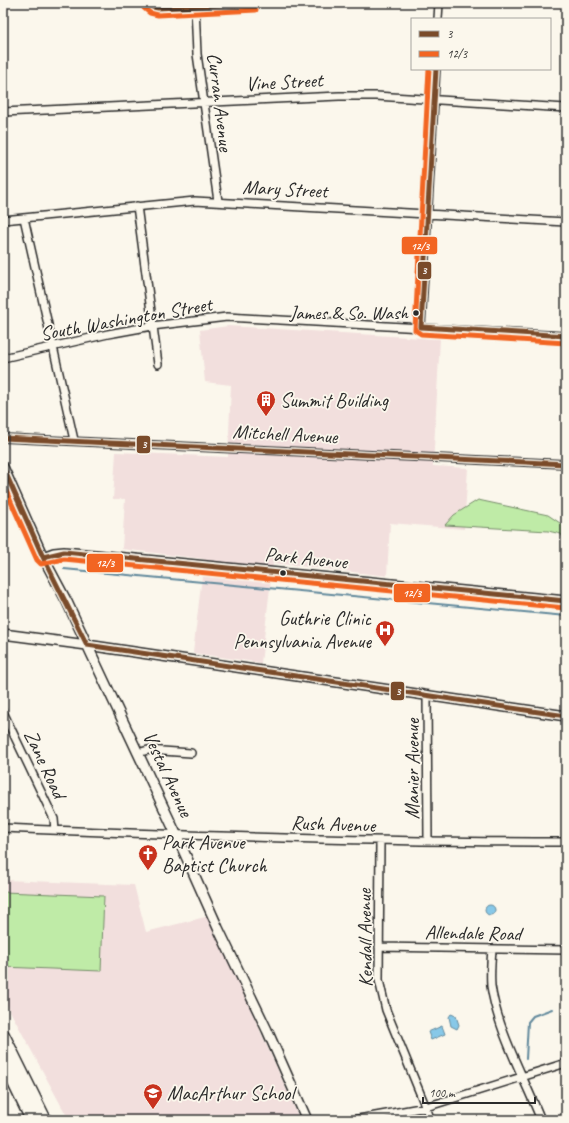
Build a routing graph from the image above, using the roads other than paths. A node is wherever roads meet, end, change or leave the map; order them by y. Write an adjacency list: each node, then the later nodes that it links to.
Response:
1 (148, 3): 4 (street)
2 (256, 3): 4 (street)
3 (439, 3): 5 (street)
4 (195, 6): 8 (street, Curran Avenue)
5 (438, 18)
6 (436, 70): 7 (street)
7 (435, 99): 8 (street, Vine Street); 9 (street, Vine Street); 13 (street)
8 (204, 102): 10 (street, Vine Street); 11 (street, Curran Avenue)
9 (566, 108)
10 (3, 112)
11 (218, 201): 12 (street, Mary Street); 13 (street, Mary Street)
12 (137, 206): 14 (street, Mary Street); 17 (street)
13 (429, 213): 16 (street, Mary Street); 18 (street)
14 (24, 218): 15 (street, Mary Street); 20 (street)
15 (3, 220)
16 (566, 222)
17 (152, 326): 18 (street, South Washington Street); 20 (street, South Washington Street); 22 (street)
18 (421, 328): 19 (street, South Washington Street)
19 (566, 336)
20 (53, 347): 21 (street, South Washington Street); 24 (street)
21 (3, 358)
22 (158, 364)
23 (3, 438): 24 (street, Mitchell Avenue)
24 (74, 440): 25 (street, Mitchell Avenue)
25 (566, 464)
26 (3, 467): 27 (street, Vestal Avenue)
27 (43, 557): 28 (street, Park Avenue); 30 (street, Vestal Avenue)
28 (566, 601)
29 (3, 634): 30 (street)
30 (87, 645): 31 (street); 34 (street, Vestal Avenue)
31 (427, 696): 33 (street); 40 (street, Manier Avenue)
32 (3, 712): 37 (street, Zane Road)
33 (566, 716)
34 (138, 753): 35 (street); 38 (street, Vestal Avenue)
35 (191, 753)
36 (3, 828): 37 (street, Rush Avenue)
37 (55, 830): 38 (street, Rush Avenue)
38 (176, 834): 39 (street, Rush Avenue); 52 (street, Vestal Avenue)
39 (380, 841): 40 (street, Rush Avenue); 42 (street, Kendall Avenue)
40 (428, 841): 41 (street, Rush Avenue)
41 (566, 842)
42 (379, 947): 43 (street, Allendale Road); 49 (street, Kendall Avenue)
43 (492, 949): 44 (street, Allendale Road); 48 (street)
44 (566, 950)
45 (3, 1034): 51 (main road)
46 (3, 1060): 50 (main road)
47 (566, 1063): 48 (street)
48 (523, 1076): 49 (street); 55 (street)
49 (426, 1107): 53 (street); 54 (street, Kendall Avenue)
50 (32, 1120)
51 (45, 1120)
52 (306, 1120)
53 (353, 1120)
54 (431, 1120)
55 (541, 1120)

